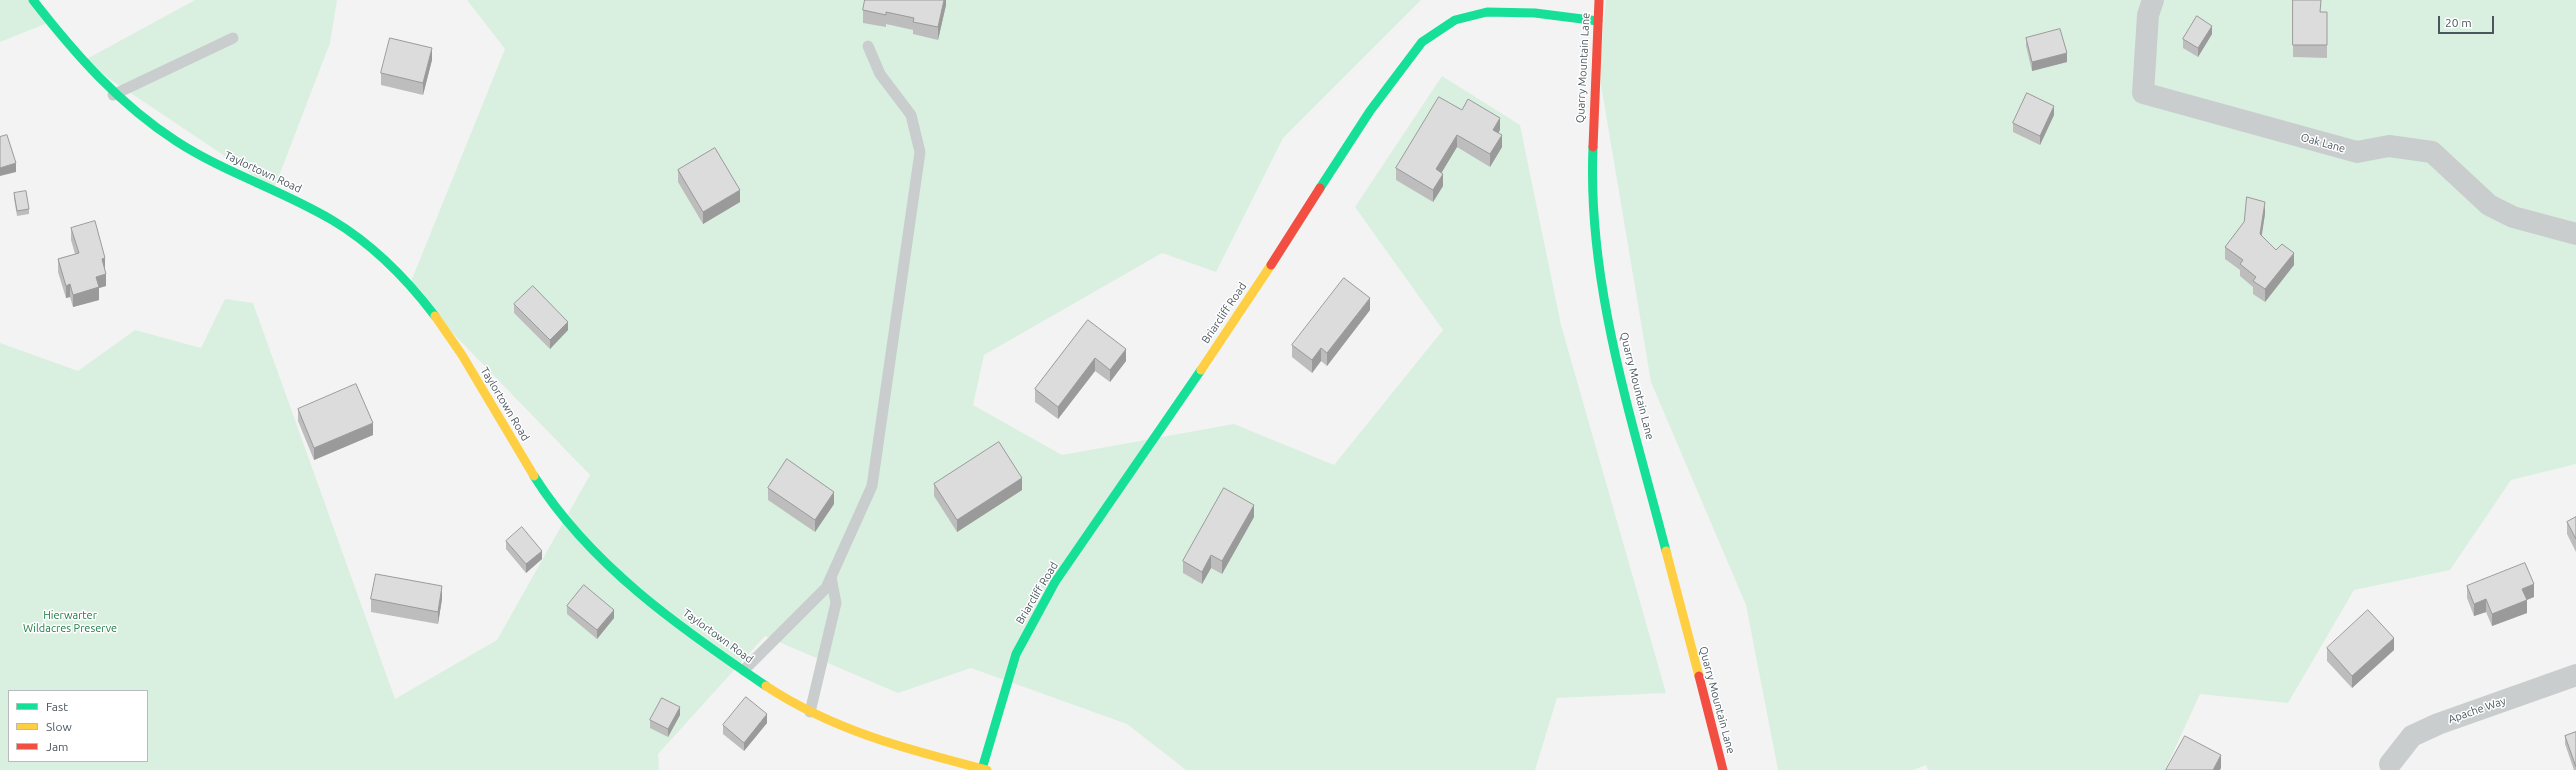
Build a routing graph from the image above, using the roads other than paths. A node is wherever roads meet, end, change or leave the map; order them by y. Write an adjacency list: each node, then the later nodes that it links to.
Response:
1 (33, 0): 7 (street, Taylortown Road)
2 (1599, 0): 4 (street, Quarry Mountain Lane)
3 (2153, 0): 8 (street, Oak Lane)
4 (1598, 21): 14 (street, Briarcliff Road); 15 (street, Quarry Mountain Lane)
5 (233, 38): 7 (lane)
6 (868, 46): 9 (lane)
7 (114, 95): 10 (street, Taylortown Road)
8 (2576, 234)
9 (831, 577): 10 (lane); 12 (lane)
10 (744, 670): 12 (street, Taylortown Road)
11 (2576, 675): 13 (street, Apache Way)
12 (810, 712): 14 (street, Taylortown Road)
13 (2390, 764)
14 (983, 770)
15 (1723, 770)

